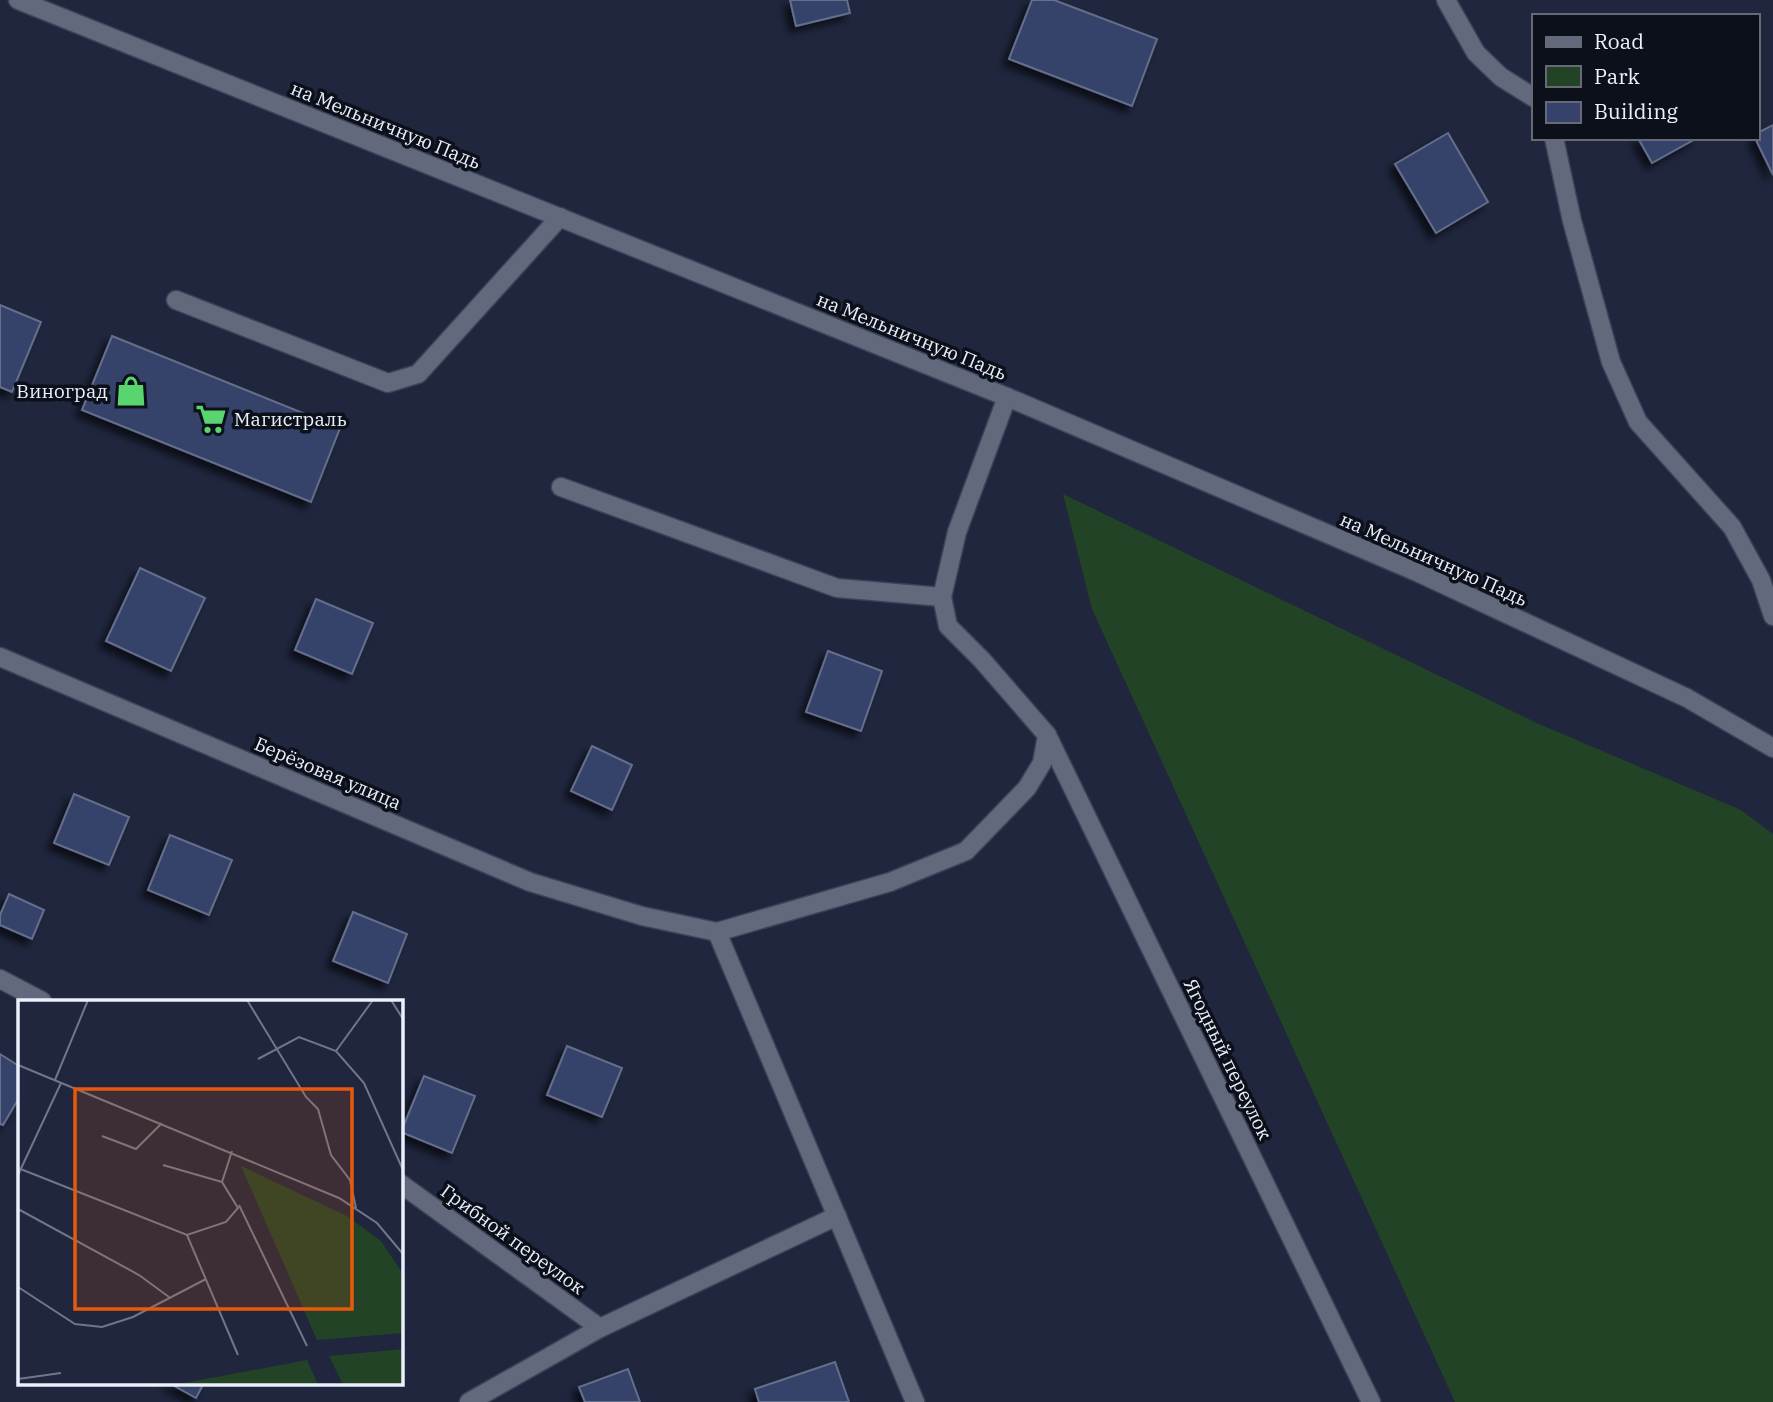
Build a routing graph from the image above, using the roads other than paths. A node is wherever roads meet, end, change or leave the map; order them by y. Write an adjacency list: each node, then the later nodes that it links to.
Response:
1 (18, 0): 5 (street, на Мельничную Падь)
2 (1446, 0): 3 (street)
3 (1532, 96)
4 (1554, 140): 10 (street)
5 (560, 217): 6 (street); 7 (street, на Мельничную Падь)
6 (176, 300)
7 (1007, 397): 9 (street); 13 (street, на Мельничную Падь)
8 (561, 487): 9 (street)
9 (942, 597): 12 (street, Ягодный переулок)
10 (1773, 616)
11 (0, 657): 14 (street, Берёзовая улица)
12 (1047, 735): 14 (street); 22 (street, Ягодный переулок)
13 (1773, 748)
14 (717, 932): 18 (street)
15 (0, 979): 16 (street)
16 (40, 1000)
17 (402, 1185): 19 (street, Грибной переулок)
18 (837, 1216): 19 (street); 21 (street)
19 (600, 1328): 20 (street)
20 (470, 1402)
21 (915, 1402)
22 (1371, 1402)

